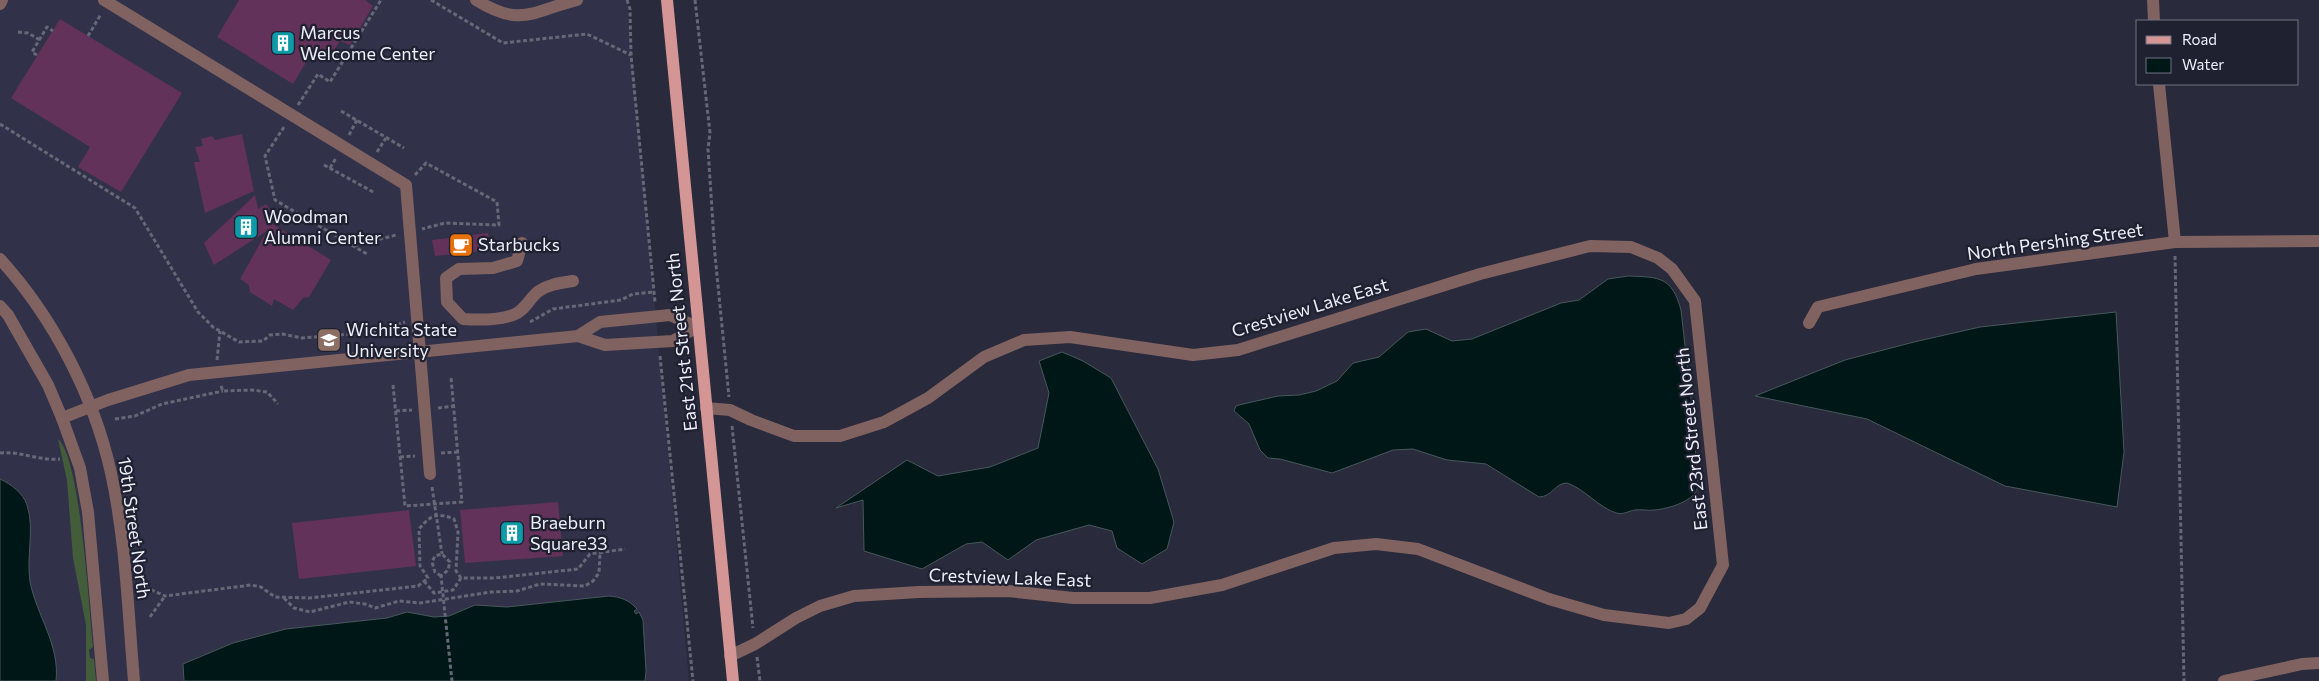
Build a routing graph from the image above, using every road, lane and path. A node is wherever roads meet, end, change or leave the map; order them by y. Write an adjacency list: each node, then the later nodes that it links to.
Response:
1 (2, 0): 9 (street)
2 (432, 0): 15 (path)
3 (476, 0): 4 (street)
4 (577, 0)
5 (667, 0): 37 (main road, East 21st Street North)
6 (695, 0): 45 (path)
7 (2153, 0): 10 (street)
8 (106, 1): 13 (path); 22 (street)
9 (0, 4)
10 (2154, 20)
11 (52, 30): 14 (path)
12 (18, 32): 14 (path)
13 (88, 36)
14 (40, 40): 16 (path)
15 (631, 55)
16 (37, 56)
17 (2159, 85): 26 (street)
18 (342, 111): 20 (path)
19 (0, 124): 34 (path)
20 (404, 148)
21 (324, 164): 23 (path)
22 (406, 185): 24 (street); 24 (path)
23 (375, 193)
24 (410, 232): 28 (path); 34 (street)
25 (2319, 241): 26 (street, North Pershing Street)
26 (2175, 242): 35 (street, North Pershing Street); 74 (path)
27 (522, 243): 31 (street)
28 (353, 246)
29 (0, 259): 43 (street, 19th Street North)
30 (1672, 269): 45 (street, Crestview Lake East); 64 (street, East 23rd Street North)
31 (573, 281)
32 (654, 292): 36 (path)
33 (0, 306): 46 (street)
34 (417, 320): 39 (street)
35 (1809, 322)
36 (529, 323)
37 (697, 327): 38 (street); 38 (street); 44 (main road, East 21st Street North)
38 (578, 336): 39 (street)
39 (419, 351): 43 (street); 50 (street)
40 (451, 377): 51 (path)
41 (393, 385): 51 (path)
42 (223, 391): 47 (path)
43 (89, 407): 46 (street); 70 (street, 19th Street North)
44 (706, 408): 45 (street, Crestview Lake East); 67 (main road, East 21st Street North)
45 (730, 410): 66 (path)
46 (62, 418): 69 (street)
47 (115, 419)
48 (0, 453): 49 (path)
49 (60, 459)
50 (430, 474): 51 (path)
51 (435, 504): 52 (path)
52 (436, 516): 55 (path); 57 (path); 58 (path)
53 (625, 549): 54 (path)
54 (600, 552): 57 (path); 63 (path)
55 (442, 554): 56 (path); 56 (path)
56 (441, 576): 60 (path)
57 (461, 578): 60 (path)
58 (424, 581): 60 (path); 62 (path)
59 (145, 587): 61 (path)
60 (443, 592): 63 (path)
61 (165, 596): 62 (path); 65 (path)
62 (284, 598): 63 (path)
63 (444, 599): 71 (path)
64 (1700, 608): 66 (street, Crestview Lake East)
65 (150, 617)
66 (755, 644): 67 (street, Crestview Lake East); 73 (path)
67 (730, 656): 72 (main road, East 21st Street North)
68 (2319, 662): 75 (street)
69 (104, 681)
70 (134, 681)
71 (452, 681)
72 (733, 681)
73 (760, 681)
74 (2184, 681)
75 (2224, 681)

